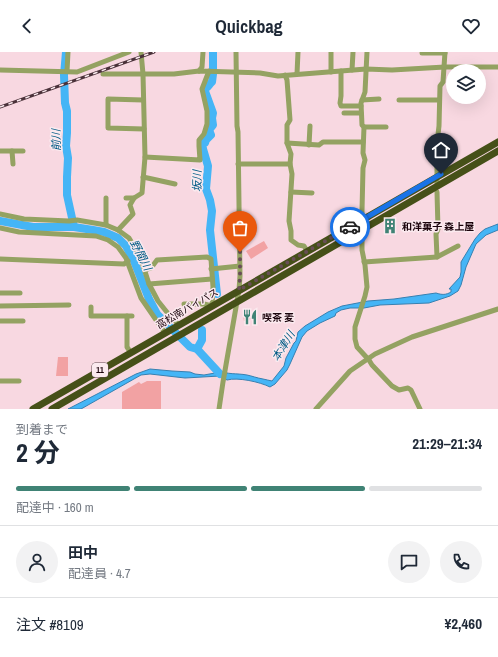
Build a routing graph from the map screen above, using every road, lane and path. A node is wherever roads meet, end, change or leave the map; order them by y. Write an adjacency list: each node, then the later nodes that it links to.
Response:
1 (68, 52): 21 (street)
2 (129, 52): 21 (street)
3 (141, 52): 25 (street)
4 (203, 52): 18 (street)
5 (236, 52): 22 (street)
6 (298, 52): 26 (street)
7 (331, 52): 23 (street)
8 (353, 52): 17 (street)
9 (363, 52): 15 (street)
10 (367, 52): 15 (street)
11 (445, 52): 12 (street); 14 (street)
12 (422, 53)
13 (498, 66): 14 (street)
14 (444, 67): 15 (street); 32 (street)
15 (364, 69): 17 (street); 30 (street)
16 (0, 70): 21 (street)
17 (352, 70): 20 (street)
18 (198, 71): 19 (street); 25 (street)
19 (212, 71): 22 (street); 48 (street)
20 (341, 71): 23 (street); 33 (street)
21 (67, 72)
22 (236, 72): 27 (street); 50 (street)
23 (331, 72): 26 (street)
24 (103, 74): 25 (street)
25 (143, 74): 29 (street)
26 (297, 74): 27 (street)
27 (285, 75): 42 (street)
28 (379, 99): 30 (street)
29 (143, 100): 39 (street); 39 (street)
30 (362, 100): 33 (street)
31 (399, 100): 32 (street)
32 (439, 100): 53 (street)
33 (361, 106): 35 (street)
34 (344, 113): 35 (street)
35 (361, 114): 37 (street)
36 (310, 126): 43 (street)
37 (364, 127): 38 (street); 40 (street)
38 (386, 127)
39 (144, 129): 48 (street)
40 (363, 142): 43 (street); 62 (street)
41 (498, 142): 53 (highway, 高松南バイパス / 11)
42 (288, 143): 43 (street); 51 (street)
43 (309, 144)
44 (0, 151): 45 (street)
45 (12, 151): 46 (street); 49 (street)
46 (23, 151)
47 (498, 151): 55 (highway, 高松南バイパス / 11)
48 (144, 157): 52 (street)
49 (13, 164)
50 (238, 164): 51 (street); 73 (street)
51 (290, 164): 56 (street)
52 (143, 177): 54 (street); 60 (street)
53 (437, 177): 55 (street); 62 (highway, 高松南バイパス / 11)
54 (174, 184)
55 (437, 189): 65 (highway, 高松南バイパス / 11); 69 (street)
56 (291, 192): 57 (street); 68 (street)
57 (312, 193)
58 (106, 198): 63 (street)
59 (126, 198): 60 (street)
60 (134, 198): 66 (street)
61 (0, 214): 63 (street)
62 (362, 220): 65 (street); 68 (highway, 高松南バイパス / 11)
63 (106, 225): 66 (street)
64 (0, 228): 71 (street)
65 (362, 229): 72 (street); 81 (highway, 高松南バイパス / 11)
66 (118, 230): 75 (street)
67 (458, 246): 69 (street)
68 (307, 251): 78 (highway, 高松南バイパス / 11)
69 (437, 257): 72 (street)
70 (0, 259): 71 (street)
71 (128, 261): 91 (street)
72 (364, 262): 93 (street)
73 (240, 266): 74 (street); 78 (street)
74 (214, 269): 75 (street); 76 (street)
75 (145, 270): 77 (street)
76 (212, 279): 77 (street); 85 (street)
77 (149, 284): 90 (street)
78 (239, 290): 81 (street); 85 (highway, 高松南バイパス / 11)
79 (0, 293): 80 (street)
80 (20, 293)
81 (236, 302): 97 (highway, 高松南バイパス / 11); 98 (street)
82 (184, 304): 85 (street)
83 (69, 305): 84 (street)
84 (0, 306)
85 (212, 306): 90 (highway, 高松南バイパス / 11)
86 (90, 307): 92 (street)
87 (498, 309): 93 (street)
88 (0, 321): 89 (street)
89 (23, 321)
90 (179, 325): 91 (highway, 高松南バイパス / 11)
91 (166, 332): 92 (highway, 高松南バイパス / 11)
92 (131, 353): 96 (highway, 高松南バイパス / 11)
93 (367, 358): 99 (street); 100 (street)
94 (0, 381): 95 (street)
95 (19, 382)
96 (33, 409)
97 (53, 409)
98 (219, 409)
99 (316, 409)
100 (420, 409)

